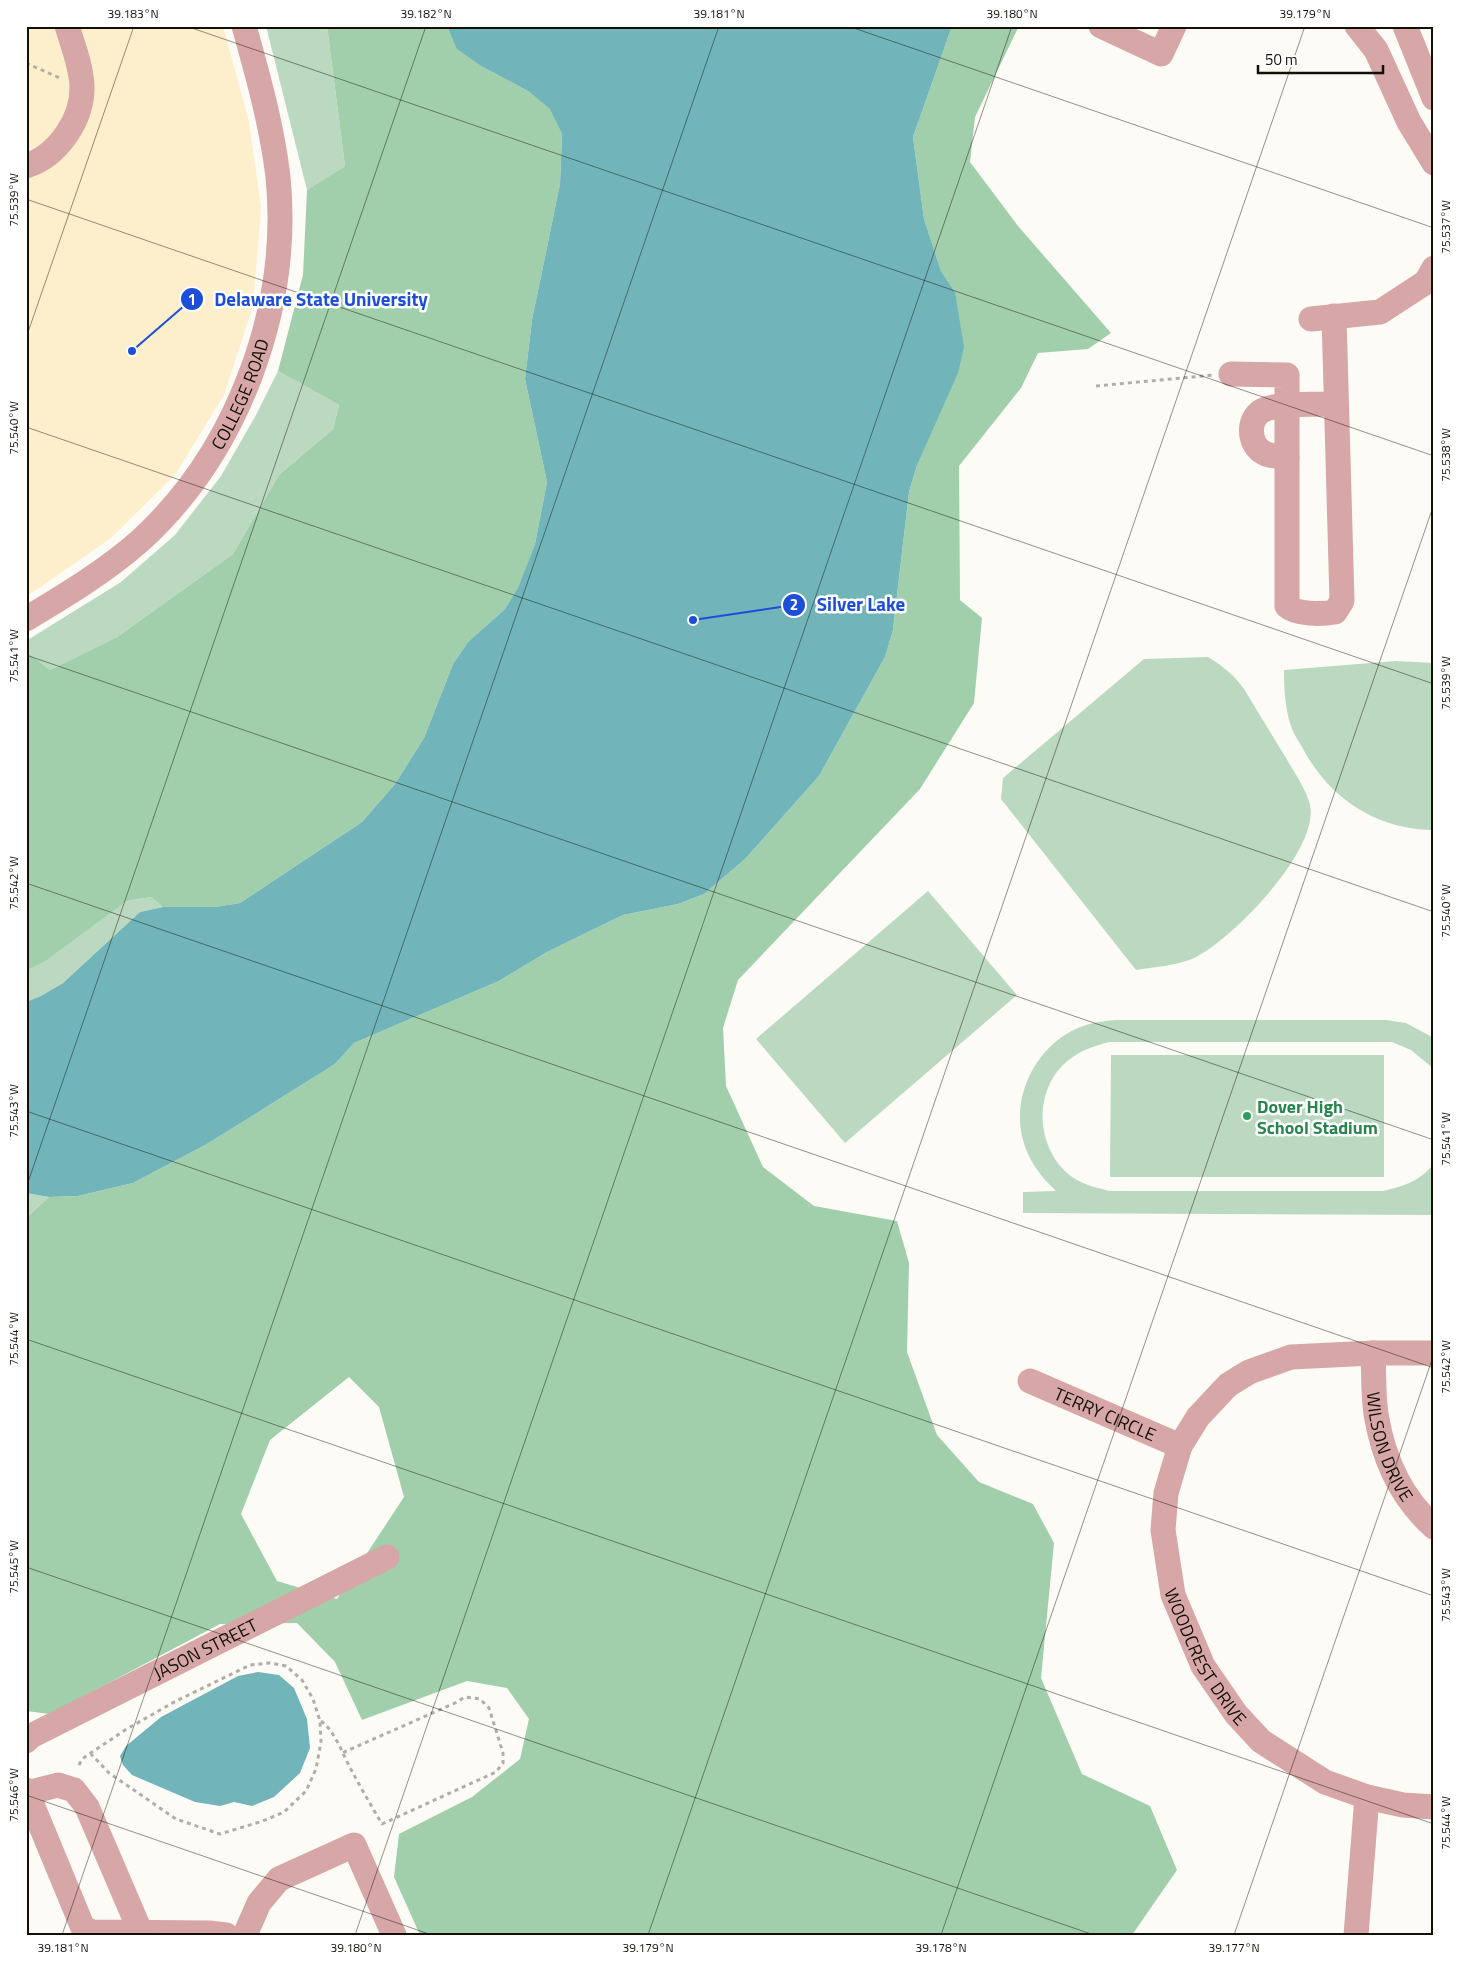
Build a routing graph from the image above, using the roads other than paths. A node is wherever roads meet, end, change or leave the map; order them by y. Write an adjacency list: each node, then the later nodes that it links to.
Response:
1 (67, 26): 10 (street)
2 (244, 26): 16 (street, COLLEGE ROAD)
3 (1174, 26): 6 (street)
4 (1357, 26): 8 (street)
5 (1405, 26): 7 (street)
6 (1116, 29)
7 (1434, 98)
8 (1424, 126): 9 (street)
9 (1434, 163)
10 (26, 166)
11 (1434, 268): 13 (street)
12 (1231, 374): 14 (street)
13 (1336, 404): 14 (street); 15 (street)
14 (1286, 405): 15 (street); 15 (street)
15 (1287, 458)
16 (26, 619)
17 (1373, 1353): 18 (street, WOODCREST DRIVE); 20 (street, WOODCREST DRIVE); 21 (street, WILSON DRIVE)
18 (1434, 1353)
19 (1030, 1381): 20 (street, TERRY CIRCLE)
20 (1180, 1446): 25 (street, WOODCREST DRIVE)
21 (1434, 1527)
22 (387, 1557): 23 (street, JASON STREET)
23 (26, 1741)
24 (27, 1791): 27 (street); 28 (street)
25 (1367, 1797): 26 (street, WOODCREST DRIVE); 32 (street)
26 (1434, 1807)
27 (76, 1931): 28 (street)
28 (141, 1933): 29 (street)
29 (226, 1935)
30 (244, 1935): 31 (street)
31 (394, 1935)
32 (1356, 1935)

